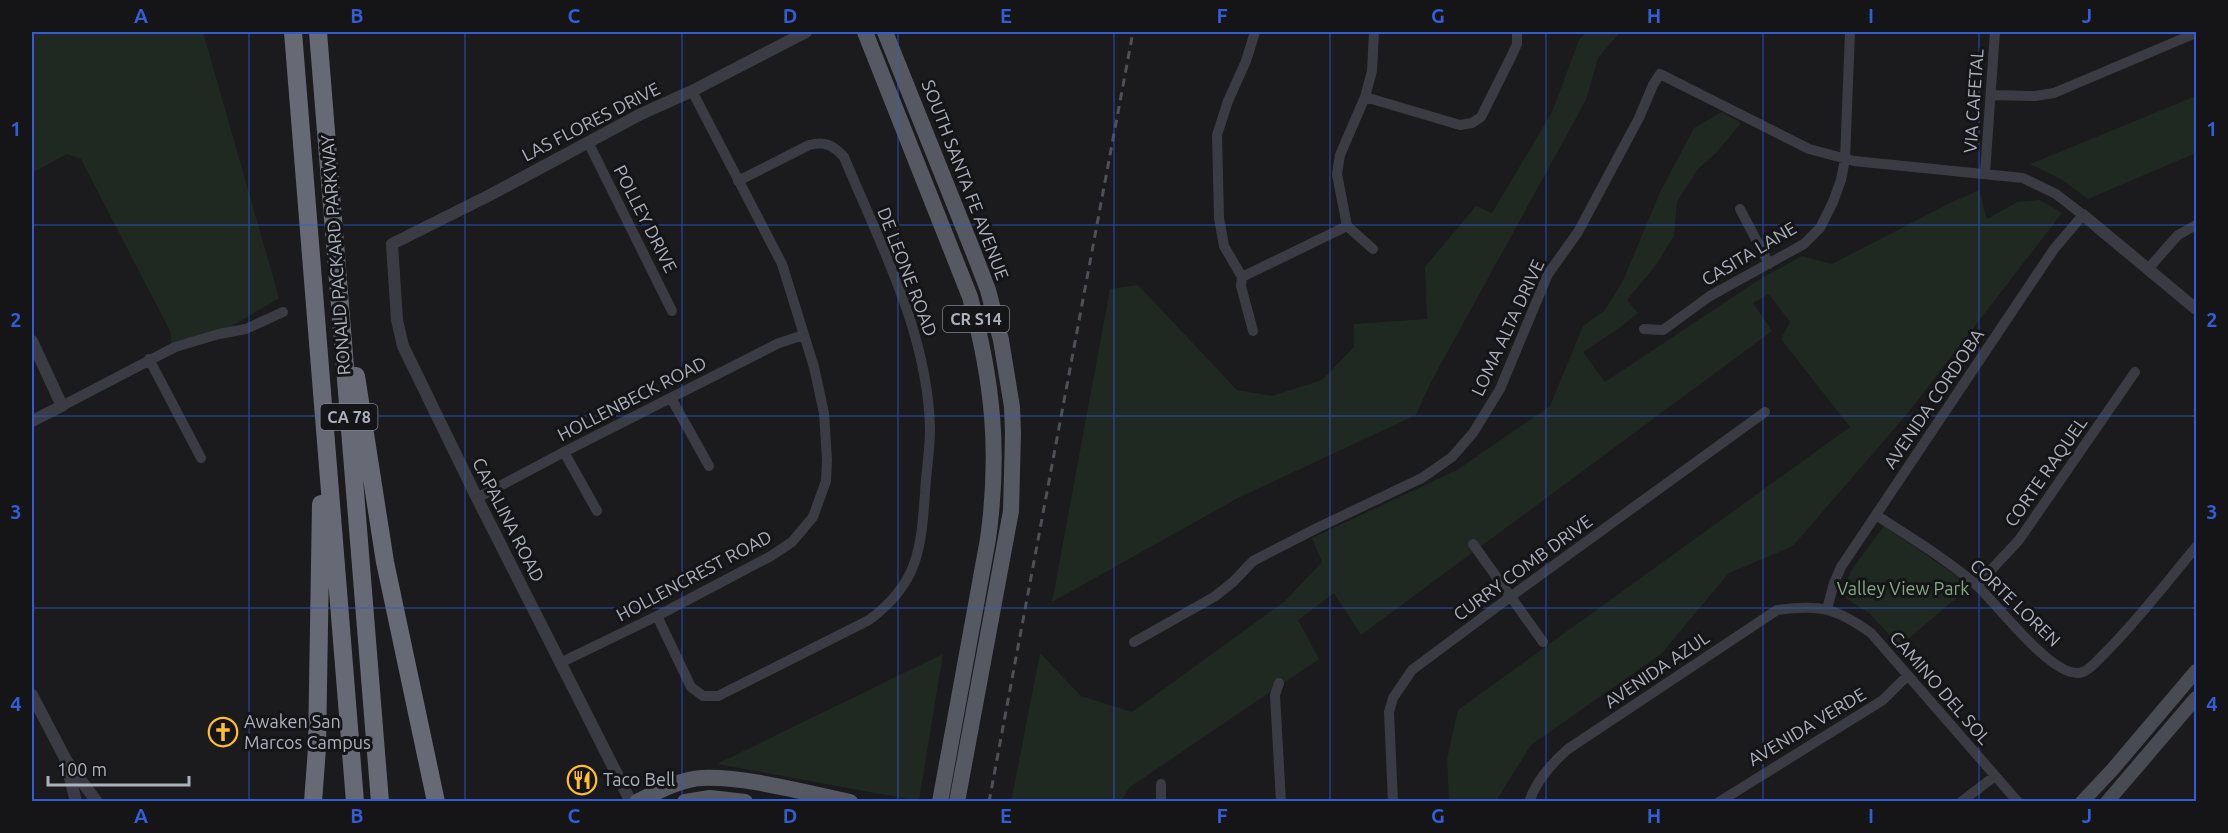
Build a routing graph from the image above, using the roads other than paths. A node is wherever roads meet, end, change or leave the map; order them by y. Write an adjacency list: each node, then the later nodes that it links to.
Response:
1 (294, 32): 45 (highway, RONALD PACKARD PARKWAY / CA 78)
2 (318, 32): 23 (highway, RONALD PACKARD PARKWAY / CA 78)
3 (806, 32): 12 (street, LAS FLORES DRIVE)
4 (865, 32): 77 (main road, SOUTH SANTA FE AVENUE / CR S14)
5 (885, 32): 78 (main road, SOUTH SANTA FE AVENUE / CR S14)
6 (1254, 32): 28 (street)
7 (1374, 32): 14 (street)
8 (1517, 32): 14 (street)
9 (1850, 32): 16 (street, CASITA LANE)
10 (1995, 32): 13 (street, VIA CAFETAL)
11 (2196, 33): 13 (street)
12 (692, 92): 15 (street, LAS FLORES DRIVE); 18 (street, HOLLENCREST ROAD)
13 (1991, 95): 17 (street, VIA CAFETAL)
14 (1365, 97): 22 (street)
15 (588, 142): 24 (street, LAS FLORES DRIVE); 30 (street, POLLEY DRIVE)
16 (1845, 159): 17 (street); 26 (street, CASITA LANE); 55 (street, LOMA ALTA DRIVE)
17 (1986, 172): 20 (street)
18 (738, 181): 34 (street, HOLLENCREST ROAD); 54 (street, DE LEONE ROAD)
19 (1740, 210): 26 (street)
20 (2083, 215): 27 (street); 48 (street, AVENIDA CORDOBA)
21 (2196, 225): 27 (street)
22 (1347, 226): 25 (street); 28 (street)
23 (336, 243): 70 (highway, RONALD PACKARD PARKWAY / CA 78); 71 (highway)
24 (392, 244): 46 (street, CAPALINA ROAD)
25 (1373, 249)
26 (1768, 264): 32 (street, CASITA LANE)
27 (2148, 269): 29 (street)
28 (1242, 277): 33 (street)
29 (2196, 309)
30 (672, 311)
31 (283, 312): 36 (street)
32 (1644, 329)
33 (1253, 331)
34 (804, 335): 38 (street, HOLLENBECK ROAD); 54 (street, HOLLENCREST ROAD)
35 (32, 340): 39 (street)
36 (149, 359): 39 (street); 43 (street)
37 (2135, 372): 51 (street, CORTE RAQUEL)
38 (671, 398): 42 (street, HOLLENBECK ROAD); 44 (street)
39 (62, 406): 41 (street)
40 (1765, 412): 52 (street, CURRY COMB DRIVE)
41 (32, 421)
42 (564, 452): 46 (street, HOLLENBECK ROAD); 47 (street)
43 (201, 458)
44 (709, 466)
45 (330, 474): 68 (highway); 69 (highway, RONALD PACKARD PARKWAY / CA 78)
46 (477, 498): 57 (street, CAPALINA ROAD)
47 (597, 511)
48 (1876, 515): 51 (street, CORTE LOREN); 53 (street, AVENIDA CORDOBA)
49 (1473, 544): 52 (street)
50 (2196, 547): 51 (street, CORTE LOREN)
51 (1977, 585)
52 (1510, 597): 56 (street); 81 (street, CURRY COMB DRIVE)
53 (1827, 609): 59 (street, CAMINO DEL SOL); 82 (street, AVENIDA AZUL)
54 (657, 616): 57 (street, HOLLENCREST ROAD)
55 (1134, 642)
56 (1543, 642)
57 (560, 663): 72 (street, CAPALINA ROAD)
58 (2196, 671): 86 (main road)
59 (1907, 676): 64 (street, CAMINO DEL SOL); 83 (street, AVENIDA VERDE)
60 (1279, 683): 80 (street)
61 (32, 695): 63 (street)
62 (2196, 698): 87 (main road)
63 (66, 760): 66 (street); 67 (street)
64 (1995, 776): 84 (street); 85 (street, CAMINO DEL SOL)
65 (1161, 784): 79 (street)
66 (76, 801)
67 (97, 801)
68 (313, 801)
69 (355, 801)
70 (380, 801)
71 (436, 801)
72 (631, 801)
73 (637, 801): 76 (main road)
74 (685, 801): 75 (main road)
75 (745, 801)
76 (850, 801)
77 (940, 801)
78 (957, 801)
79 (1161, 801)
80 (1281, 801)
81 (1393, 801)
82 (1529, 801)
83 (1719, 801)
84 (1961, 801)
85 (2018, 801)
86 (2082, 801)
87 (2107, 801)

